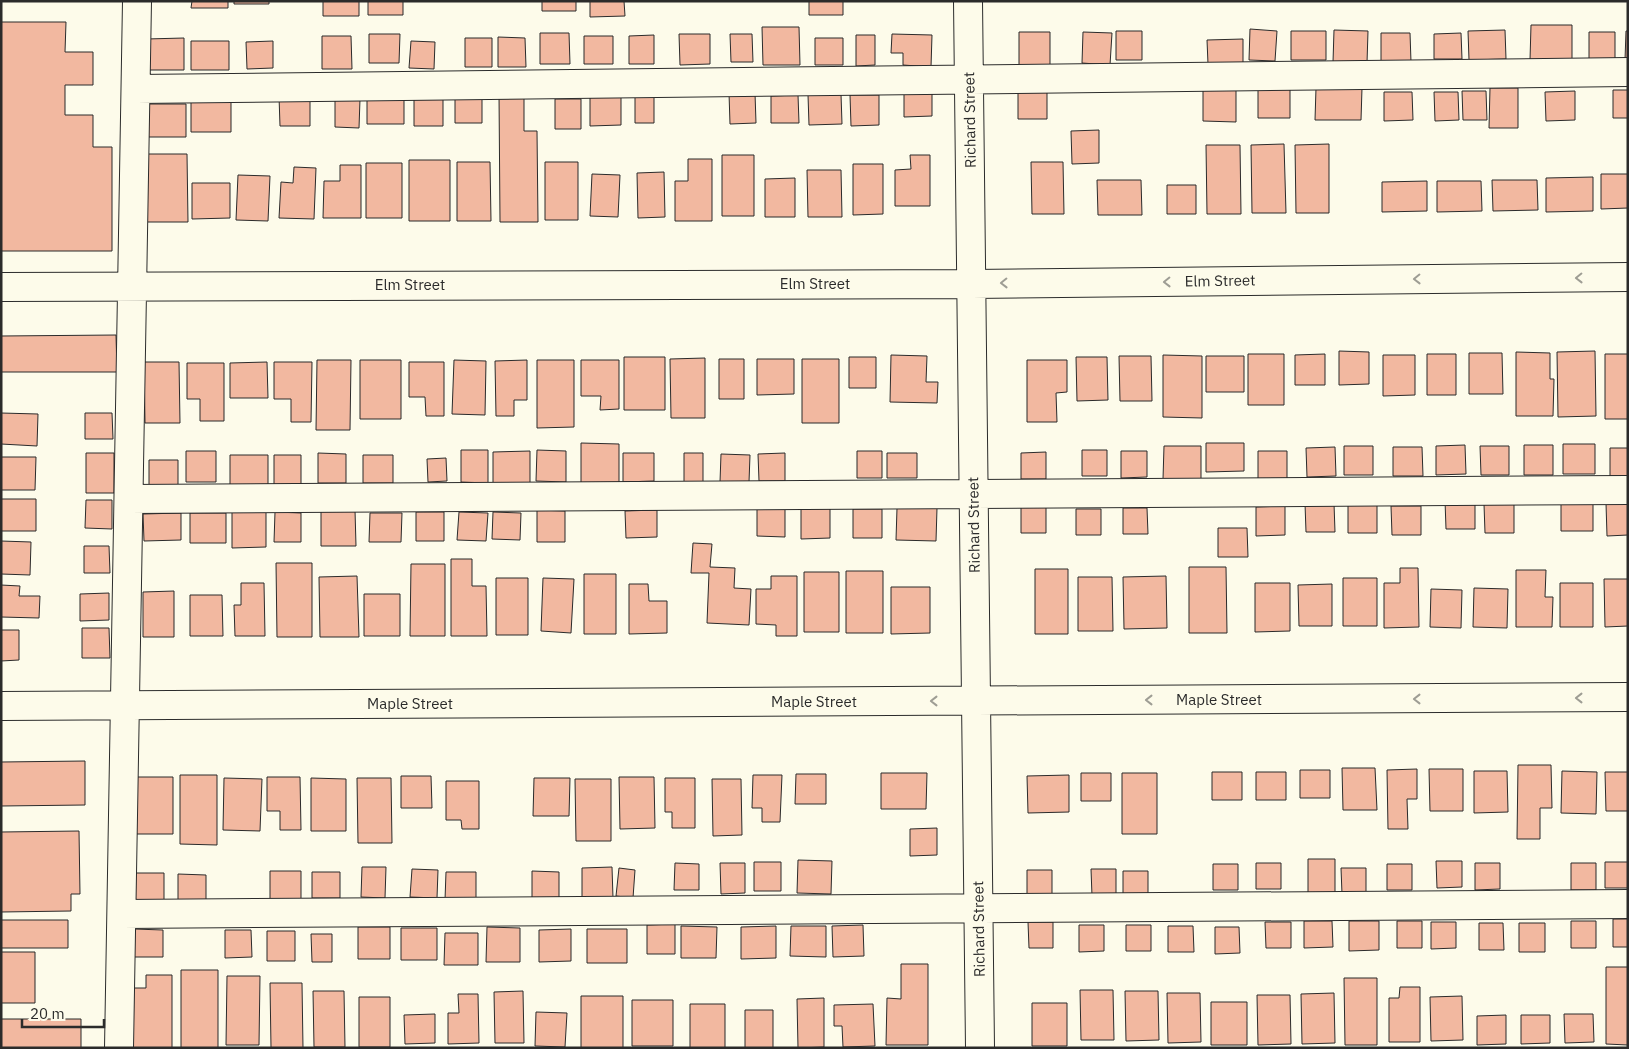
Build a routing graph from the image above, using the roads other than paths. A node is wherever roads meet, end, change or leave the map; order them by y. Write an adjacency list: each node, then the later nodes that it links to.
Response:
1 (137, 1): 5 (street)
2 (968, 1): 4 (street, Richard Street)
3 (1628, 72): 4 (street)
4 (969, 80): 5 (street); 7 (street, Richard Street)
5 (136, 89): 9 (street)
6 (1628, 278): 7 (street, Elm Street, one-way to 7)
7 (972, 284): 9 (street, Elm Street); 11 (street, Richard Street)
8 (1, 286): 9 (street, Elm Street)
9 (133, 286): 12 (street)
10 (1628, 490): 11 (street)
11 (974, 494): 12 (street); 14 (street, Richard Street)
12 (129, 498): 15 (street)
13 (1628, 698): 14 (street, Maple Street, one-way to 14)
14 (976, 701): 15 (street, Maple Street, one-way to 15); 18 (street, Richard Street)
15 (125, 705): 16 (street, Maple Street); 19 (street)
16 (1, 706)
17 (1628, 904): 18 (street)
18 (979, 908): 19 (street); 21 (street, Richard Street)
19 (122, 914): 20 (street)
20 (119, 1048)
21 (980, 1048)

